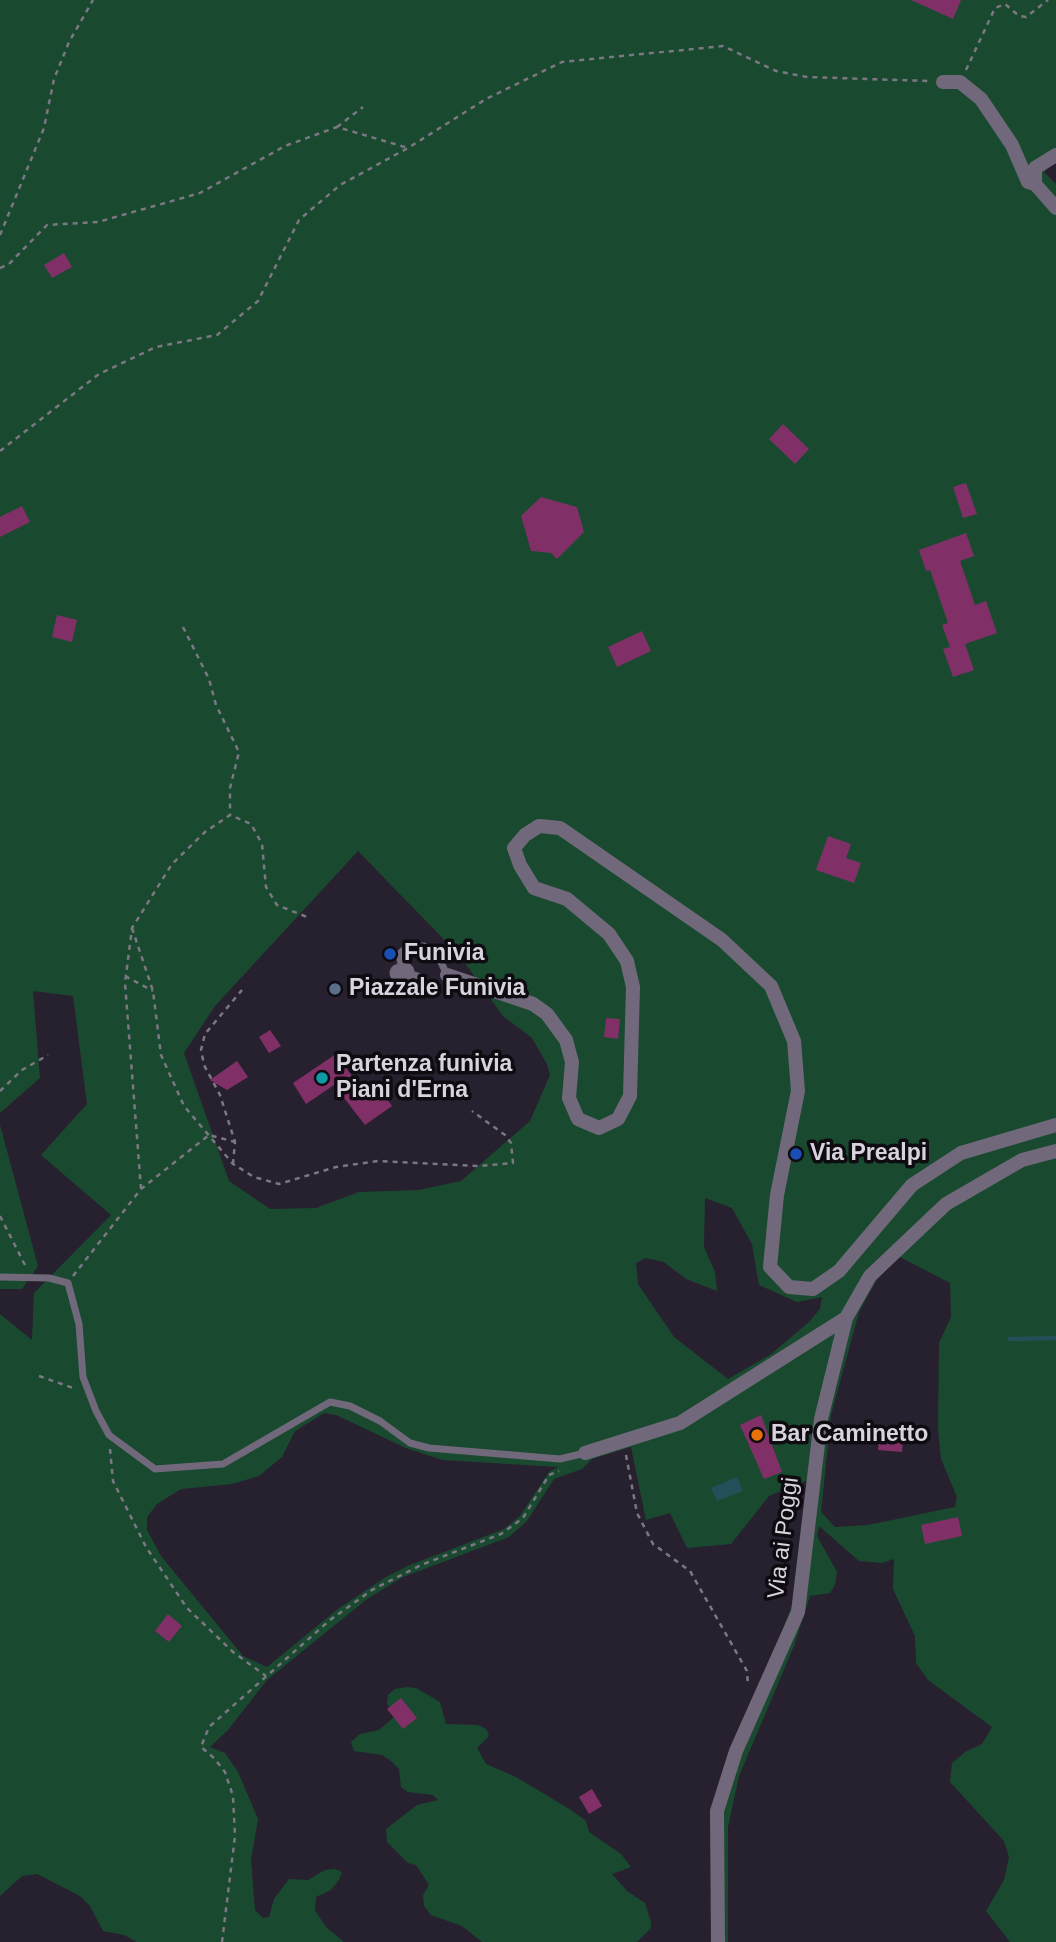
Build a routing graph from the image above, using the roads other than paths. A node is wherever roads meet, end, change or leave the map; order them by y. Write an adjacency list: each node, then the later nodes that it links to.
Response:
1 (943, 82): 3 (street)
2 (1056, 155): 3 (street)
3 (1035, 184): 4 (street)
4 (1056, 208)
5 (447, 975): 6 (lane); 7 (street)
6 (424, 978)
7 (1056, 1125)
8 (1056, 1151): 10 (street, Via ai Poggi)
9 (0, 1277): 11 (lane)
10 (846, 1318): 11 (street); 12 (street, Via ai Poggi)
11 (585, 1453)
12 (718, 1942)

